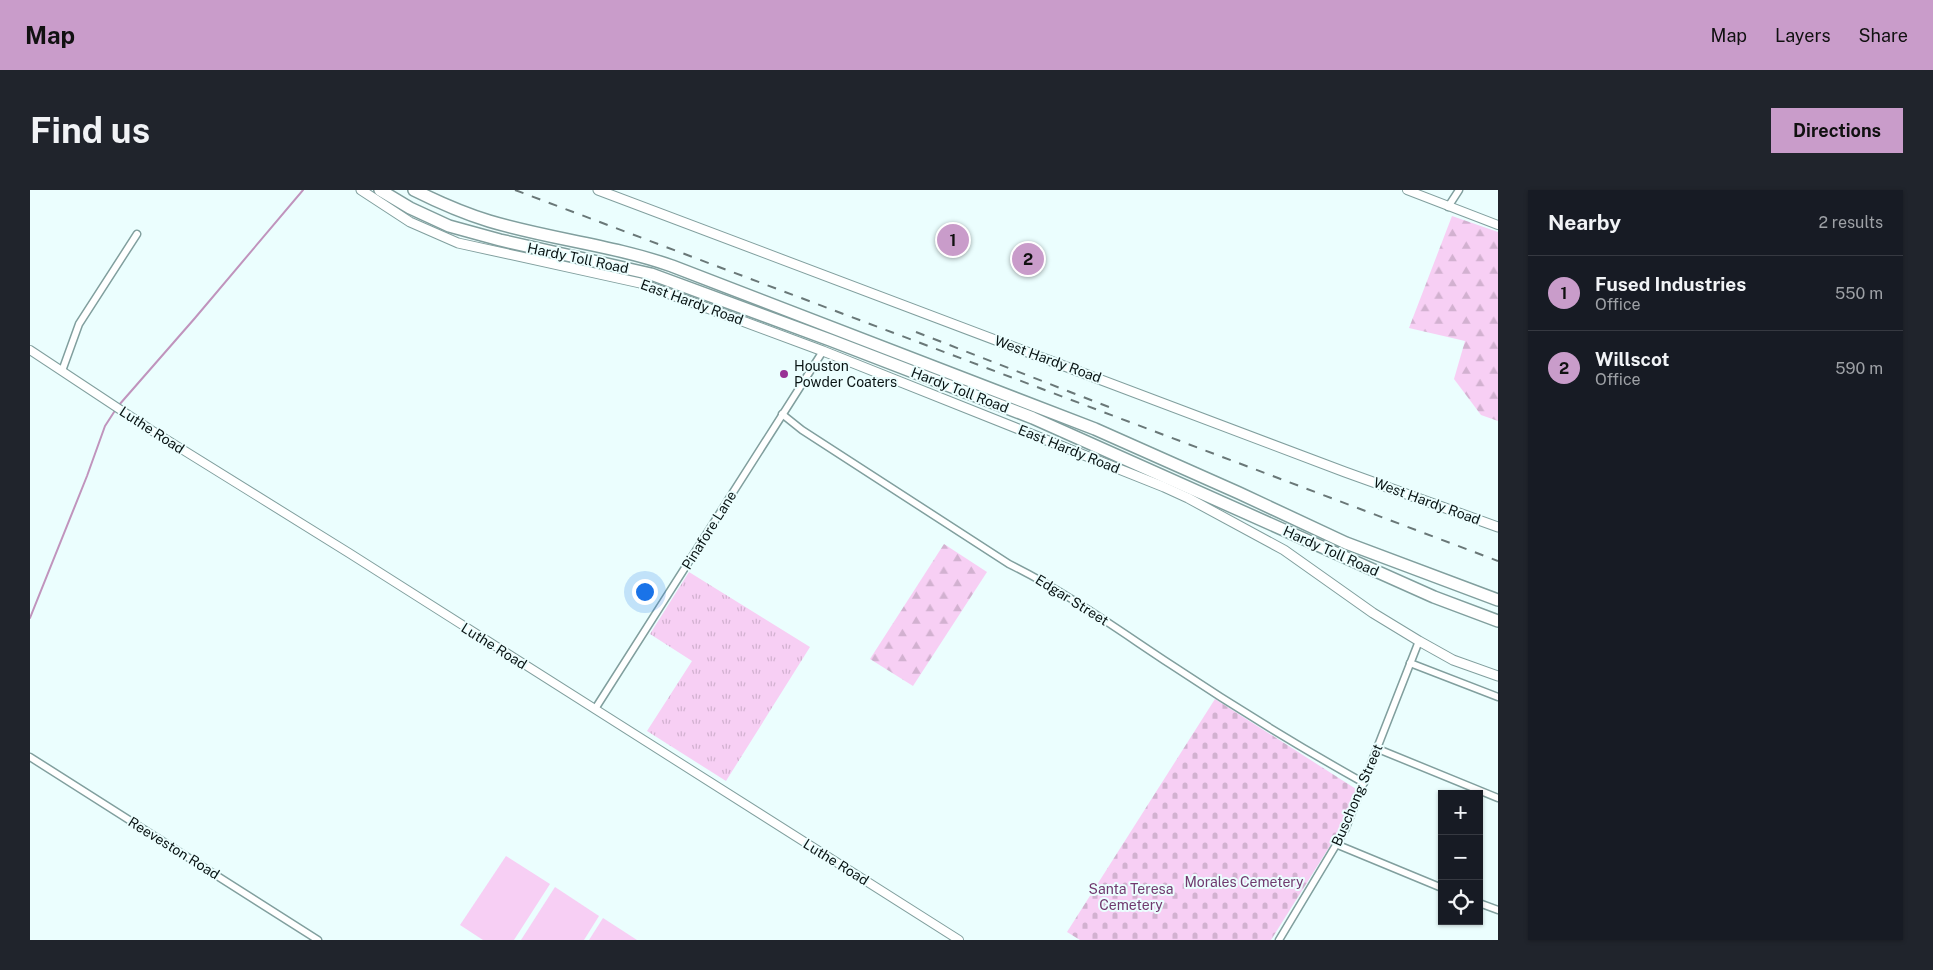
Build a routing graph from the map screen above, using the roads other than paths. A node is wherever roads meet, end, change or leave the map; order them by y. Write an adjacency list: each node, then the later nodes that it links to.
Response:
1 (361, 190): 11 (main road, East Hardy Road)
2 (380, 190): 16 (highway, Hardy Toll Road)
3 (414, 190): 15 (highway, Hardy Toll Road)
4 (598, 190): 14 (main road, West Hardy Road)
5 (1407, 190): 7 (street)
6 (1459, 190): 7 (street)
7 (1448, 207): 8 (street)
8 (1498, 225)
9 (137, 234): 12 (street)
10 (30, 350): 12 (street, Luthe Road)
11 (823, 351): 13 (street, Pinafore Lane); 17 (main road, East Hardy Road)
12 (62, 371): 21 (street, Luthe Road)
13 (782, 414): 21 (street, Pinafore Lane); 24 (street, Edgar Street)
14 (1498, 527)
15 (1498, 600)
16 (1498, 621)
17 (1419, 642): 18 (street, Buschong Street); 19 (main road, East Hardy Road)
18 (1410, 663): 20 (street); 22 (street, Buschong Street)
19 (1498, 676)
20 (1498, 697)
21 (595, 709): 32 (street, Luthe Road)
22 (1378, 749): 24 (street, Buschong Street); 25 (street)
23 (30, 757): 31 (street, Reeveston Road)
24 (1364, 783): 26 (street, Buschong Street)
25 (1498, 798)
26 (1338, 844): 27 (street); 30 (street, Buschong Street)
27 (1438, 886)
28 (1483, 904): 29 (street)
29 (1498, 910)
30 (1281, 939)
31 (318, 940)
32 (959, 940)

